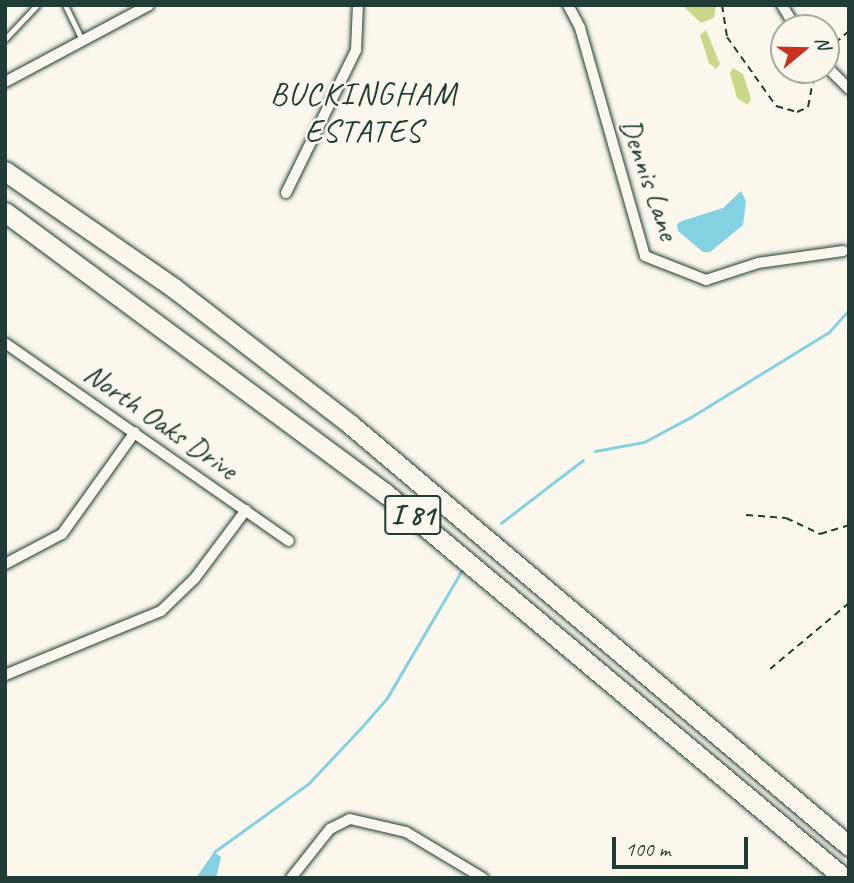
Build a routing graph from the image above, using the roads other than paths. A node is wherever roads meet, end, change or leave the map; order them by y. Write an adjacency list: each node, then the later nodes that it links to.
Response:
1 (37, 5): 6 (lane)
2 (65, 5): 7 (lane)
3 (149, 5): 7 (street)
4 (358, 5): 10 (street)
5 (568, 5): 12 (street, Dennis Lane)
6 (5, 39)
7 (82, 40): 8 (street)
8 (5, 82)
9 (5, 171): 20 (highway, I 81)
10 (286, 192)
11 (5, 212): 19 (highway, I 81)
12 (843, 251)
13 (5, 343): 14 (street, North Oaks Drive)
14 (135, 432): 15 (street, North Oaks Drive); 17 (street)
15 (246, 510): 16 (street, North Oaks Drive); 18 (street)
16 (289, 541)
17 (5, 564)
18 (5, 675)
19 (801, 841): 23 (highway); 24 (highway, I 81)
20 (849, 846)
21 (291, 878): 22 (street)
22 (483, 878)
23 (837, 878)
24 (845, 878)

